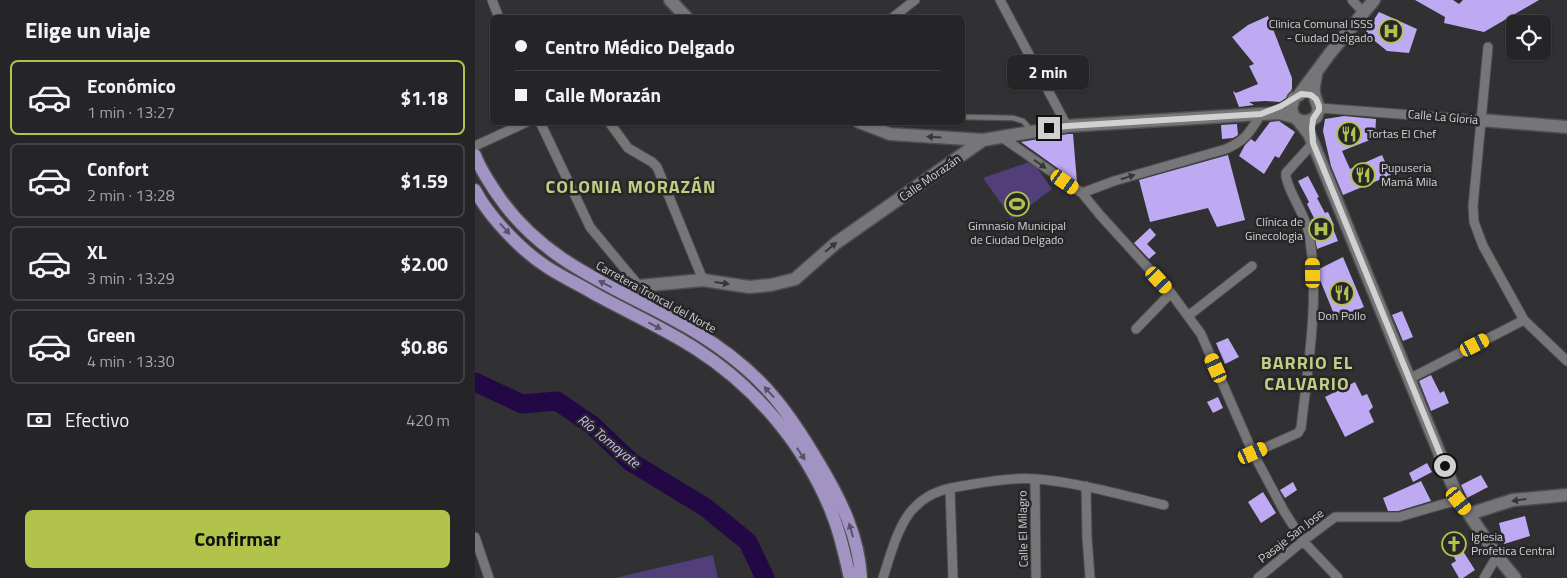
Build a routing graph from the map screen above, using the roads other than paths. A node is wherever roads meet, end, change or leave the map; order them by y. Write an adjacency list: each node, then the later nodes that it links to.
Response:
1 (492, 0): 8 (street)
2 (670, 0): 9 (main road)
3 (915, 0): 10 (street)
4 (1000, 0): 23 (street)
5 (1352, 0): 7 (street)
6 (1375, 0): 7 (main road)
7 (1364, 13): 12 (main road)
8 (498, 15)
9 (684, 15)
10 (896, 15)
11 (1488, 47): 18 (street)
12 (1320, 68): 13 (main road); 14 (main road)
13 (1297, 97): 14 (main road); 15 (main road, Calle Morazán); 17 (main road)
14 (1316, 109): 17 (main road); 18 (street, Calle La Gloria); 28 (main road)
15 (1261, 114): 17 (main road, Calle Morazán); 23 (main road, Calle Morazán); 32 (street, one-way to 15)
16 (965, 116): 25 (lane)
17 (1296, 118): 28 (main road)
18 (1480, 120): 24 (main road, Calle La Gloria); 39 (street)
19 (520, 125): 29 (street)
20 (541, 125): 35 (street)
21 (611, 125): 34 (street)
22 (867, 125): 27 (main road, one-way to 22)
23 (1067, 126): 25 (main road, Calle Morazán)
24 (1567, 127)
25 (1032, 131): 26 (main road, Calle Morazán)
26 (1000, 136): 27 (main road, Calle Morazán); 32 (street, one-way to 32)
27 (983, 140): 34 (main road, Calle Morazán, one-way to 27)
28 (1313, 143): 42 (main road); 43 (street)
29 (475, 146)
30 (475, 155): 36 (main road, Carretera Troncal del Norte, one-way to 30)
31 (475, 190): 55 (main road, Carretera Troncal del Norte, one-way to 55)
32 (1082, 193): 37 (street)
33 (1252, 266): 38 (street)
34 (703, 280): 35 (main road, Calle Morazán)
35 (639, 286): 36 (main road, Calle Morazán)
36 (622, 293): 56 (main road, Carretera Troncal del Norte, one-way to 36)
37 (1171, 293): 38 (street); 40 (street)
38 (1189, 316): 43 (street)
39 (1524, 320): 41 (street); 42 (street)
40 (1136, 328)
41 (1567, 361)
42 (1409, 378): 48 (main road)
43 (1253, 453): 52 (street)
44 (1035, 479): 45 (street); 46 (street); 59 (street, Calle El Milagro)
45 (1086, 486): 49 (street); 60 (street)
46 (950, 488): 57 (street); 58 (street)
47 (1567, 495): 50 (main road, one-way to 50)
48 (1459, 501): 50 (main road); 52 (street, Pasaje San Jose)
49 (1164, 505)
50 (1469, 514): 53 (main road)
51 (475, 537): 54 (street)
52 (1303, 541): 61 (street, Pasaje San Jose); 62 (street)
53 (1497, 556): 63 (street); 64 (main road)
54 (489, 578)
55 (850, 578)
56 (861, 578)
57 (883, 578)
58 (953, 578)
59 (1036, 578)
60 (1091, 578)
61 (1258, 578)
62 (1337, 578)
63 (1484, 578)
64 (1515, 578)

